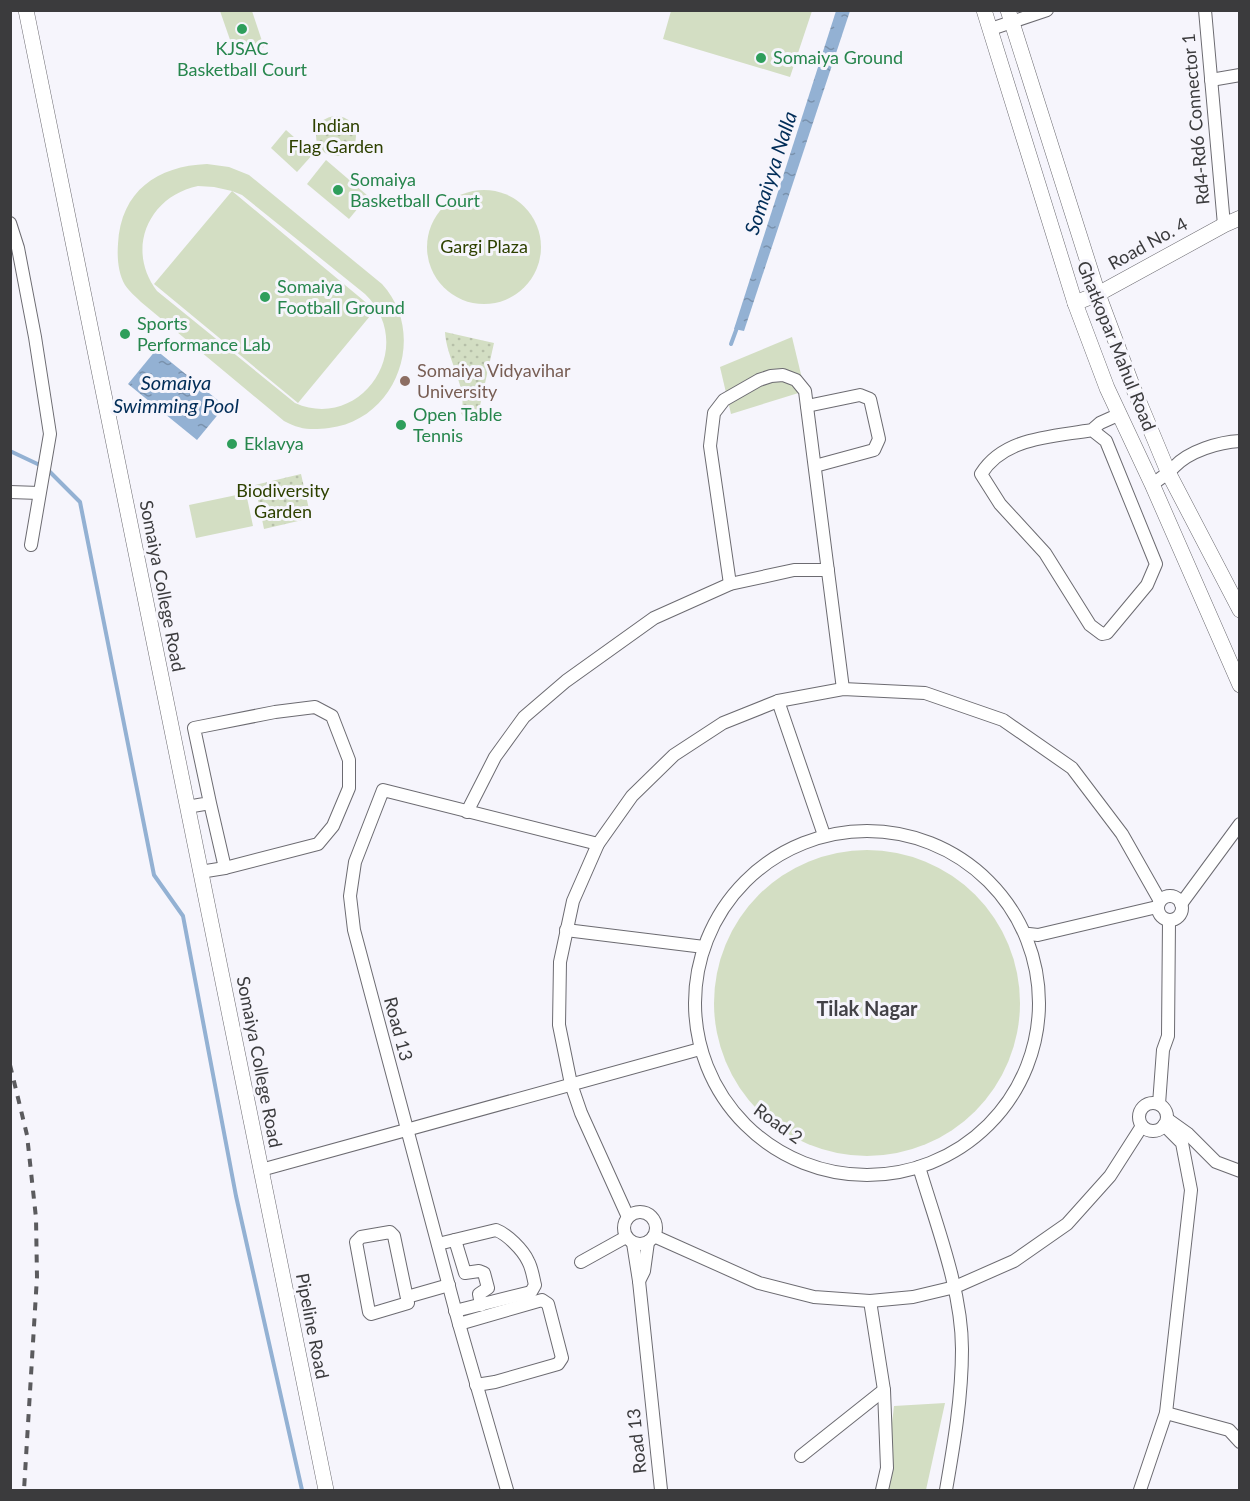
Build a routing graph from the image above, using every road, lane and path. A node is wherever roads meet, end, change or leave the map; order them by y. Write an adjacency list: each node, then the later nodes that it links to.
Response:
1 (26, 10): 33 (street, Somaiya College Road)
2 (984, 10): 6 (street, Ghatkopar Mahul Road)
3 (1047, 10): 5 (street)
4 (1205, 10): 8 (street, Rd4-Rd6 Connector 1)
5 (1010, 16): 6 (street); 9 (street, Ghatkopar Mahul Road)
6 (991, 29): 10 (street, Ghatkopar Mahul Road)
7 (1239, 75): 8 (street)
8 (1211, 80): 13 (street, Rd4-Rd6 Connector 1)
9 (1050, 140): 10 (street); 14 (street, Ghatkopar Mahul Road)
10 (1027, 148): 15 (street, Ghatkopar Mahul Road)
11 (1239, 218): 13 (street, Road No. 4)
12 (10, 223): 23 (street)
13 (1224, 225): 14 (street, Road No. 4)
14 (1098, 294): 15 (street, Road No. 4); 21 (street, Ghatkopar Mahul Road)
15 (1075, 303): 17 (street, Ghatkopar Mahul Road)
16 (807, 406): 20 (street); 20 (street); 27 (street)
17 (1120, 414): 18 (street); 22 (street, Ghatkopar Mahul Road)
18 (1092, 430): 18 (street)
19 (1239, 441): 21 (street)
20 (815, 466): 26 (street)
21 (1169, 474): 22 (street); 28 (street, Ghatkopar Mahul Road)
22 (1152, 484): 29 (street, Ghatkopar Mahul Road)
23 (40, 488): 24 (street); 25 (street)
24 (10, 492)
25 (31, 545)
26 (828, 570): 27 (street); 30 (street)
27 (730, 584): 36 (street)
28 (1239, 610)
29 (1239, 685)
30 (843, 689): 31 (street); 43 (street)
31 (778, 701): 39 (street); 40 (street)
32 (194, 728): 33 (street); 34 (street); 41 (street)
33 (172, 732): 35 (street, Somaiya College Road)
34 (210, 803): 35 (street); 41 (street)
35 (187, 807): 42 (street, Somaiya College Road)
36 (467, 812): 40 (street, Road 13); 54 (street, Road 13)
37 (1239, 824): 38 (street)
38 (1235, 835): 44 (street)
39 (824, 836): 47 (street, Road 2); 48 (street, Road 2)
40 (598, 844): 46 (street)
41 (225, 868): 42 (street)
42 (200, 872): 56 (street, Somaiya College Road)
43 (1159, 904): 44 (street); 45 (street); 47 (street)
44 (1181, 904): 45 (street)
45 (1169, 921): 51 (street)
46 (567, 930): 48 (street); 50 (street)
47 (1029, 934): 55 (street, Road 2)
48 (704, 947): 49 (street, Road 2)
49 (700, 1048): 50 (street); 55 (street, Road 2)
50 (571, 1084): 54 (street); 58 (street)
51 (1159, 1104): 52 (street); 53 (street)
52 (1165, 1122): 53 (street); 57 (street); 74 (street)
53 (1142, 1126): 66 (street)
54 (407, 1129): 56 (street); 62 (street, Road 13)
55 (919, 1167): 66 (street)
56 (261, 1170): 77 (street, Pipeline Road)
57 (1239, 1171)
58 (628, 1217): 59 (street); 61 (street)
59 (651, 1239): 61 (street); 64 (street); 68 (street)
60 (455, 1240): 62 (street); 69 (street); 69 (street)
61 (629, 1240): 63 (street); 64 (street, Road 13)
62 (438, 1244): 65 (street, Road 13)
63 (581, 1262)
64 (639, 1281): 79 (street, Road 13)
65 (448, 1285): 67 (street); 70 (street, Road 13)
66 (955, 1287): 68 (street); 81 (street)
67 (407, 1297): 67 (street)
68 (870, 1301): 73 (street)
69 (482, 1305): 70 (street)
70 (455, 1311): 71 (street, Road 13)
71 (459, 1324): 72 (street, Road 13); 72 (street)
72 (476, 1385): 78 (street, Road 13)
73 (884, 1390): 76 (street); 80 (street)
74 (1166, 1413): 75 (street); 82 (street)
75 (1239, 1443)
76 (801, 1456)
77 (326, 1491)
78 (507, 1491)
79 (661, 1491)
80 (882, 1491)
81 (946, 1491)
82 (1140, 1491)

